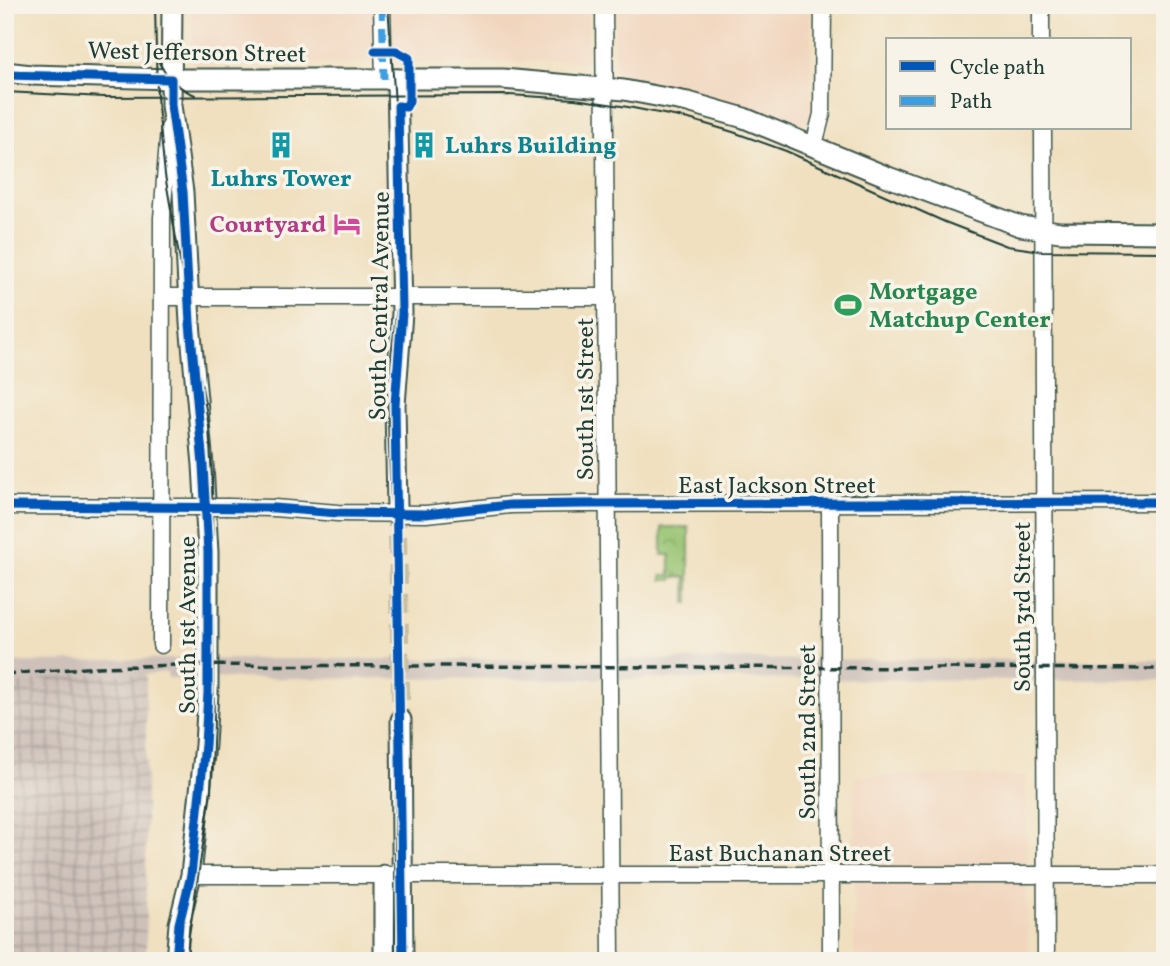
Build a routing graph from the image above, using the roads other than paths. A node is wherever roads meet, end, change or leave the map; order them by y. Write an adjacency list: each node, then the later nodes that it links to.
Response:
1 (172, 5): 8 (main road, South 1st Avenue)
2 (383, 5): 9 (street)
3 (604, 5): 10 (street, South 1st Street)
4 (822, 5): 13 (street)
5 (1041, 5): 6 (street)
6 (1041, 38)
7 (7, 74): 8 (main road, West Jefferson Street)
8 (171, 79): 9 (main road, West Jefferson Street); 11 (main road, South 1st Avenue)
9 (390, 79): 10 (main road, West Jefferson Street); 17 (main road, South Central Avenue)
10 (604, 88): 13 (main road, West Jefferson Street); 18 (street, South 1st Street)
11 (171, 105): 16 (street, South 1st Avenue); 19 (main road, South 1st Avenue)
12 (1043, 130): 14 (street, South 3rd Street)
13 (814, 145): 14 (main road, West Jefferson Street)
14 (1042, 230): 15 (main road, West Jefferson Street); 22 (street, South 3rd Street)
15 (1165, 233)
16 (163, 297): 19 (street); 25 (street, South 1st Avenue)
17 (395, 297): 18 (street); 19 (street); 26 (main road, South Central Avenue)
18 (607, 297): 23 (street, South 1st Street)
19 (188, 298): 29 (main road, South 1st Avenue)
20 (1165, 502): 22 (street, East Jackson Street)
21 (830, 503): 22 (street, East Jackson Street); 23 (street, East Jackson Street); 33 (street, South 2nd Street)
22 (1045, 503): 34 (street, South 3rd Street)
23 (608, 504): 26 (street, East Jackson Street); 32 (street, South 1st Street)
24 (5, 506): 25 (street, East Jackson Street)
25 (168, 507): 26 (street, East Jackson Street, bridge); 27 (street, South 1st Avenue)
26 (394, 510)
27 (162, 645)
28 (401, 720): 31 (main road)
29 (191, 875): 31 (street, East Buchanan Street); 35 (main road, South 1st Avenue)
30 (1165, 875): 34 (street, East Buchanan Street)
31 (394, 876): 32 (street, East Buchanan Street); 36 (main road); 37 (main road)
32 (609, 876): 33 (street, East Buchanan Street); 38 (street, South 1st Street)
33 (831, 876): 34 (street, East Buchanan Street); 39 (street, South 2nd Street)
34 (1046, 876): 40 (street, South 3rd Street)
35 (176, 961)
36 (384, 961)
37 (403, 961)
38 (611, 961)
39 (831, 961)
40 (1046, 961)

